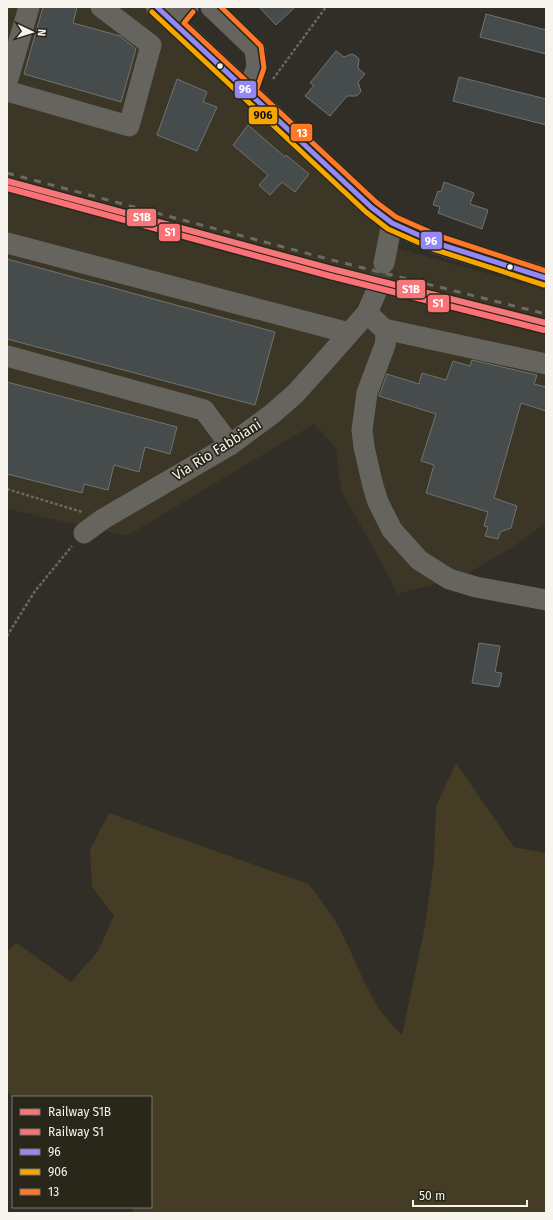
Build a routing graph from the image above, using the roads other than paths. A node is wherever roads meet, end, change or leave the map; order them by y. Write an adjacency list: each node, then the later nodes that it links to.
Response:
1 (29, 7): 7 (street)
2 (101, 7): 8 (street)
3 (157, 7): 6 (main road)
4 (188, 7): 6 (street)
5 (211, 7): 9 (street)
6 (174, 23): 9 (main road)
7 (7, 82)
8 (7, 92)
9 (252, 96): 10 (main road)
10 (392, 223): 12 (street); 13 (main road)
11 (7, 243): 17 (street)
12 (384, 263)
13 (546, 278)
14 (377, 290): 15 (street, Via Rio Fabbiani)
15 (367, 312): 16 (street); 17 (street, Via Rio Fabbiani)
16 (384, 329): 19 (street); 22 (street)
17 (349, 333): 20 (street, Via Rio Fabbiani)
18 (7, 356): 20 (street)
19 (546, 364)
20 (230, 445): 21 (street, Via Rio Fabbiani)
21 (84, 534)
22 (546, 600)

